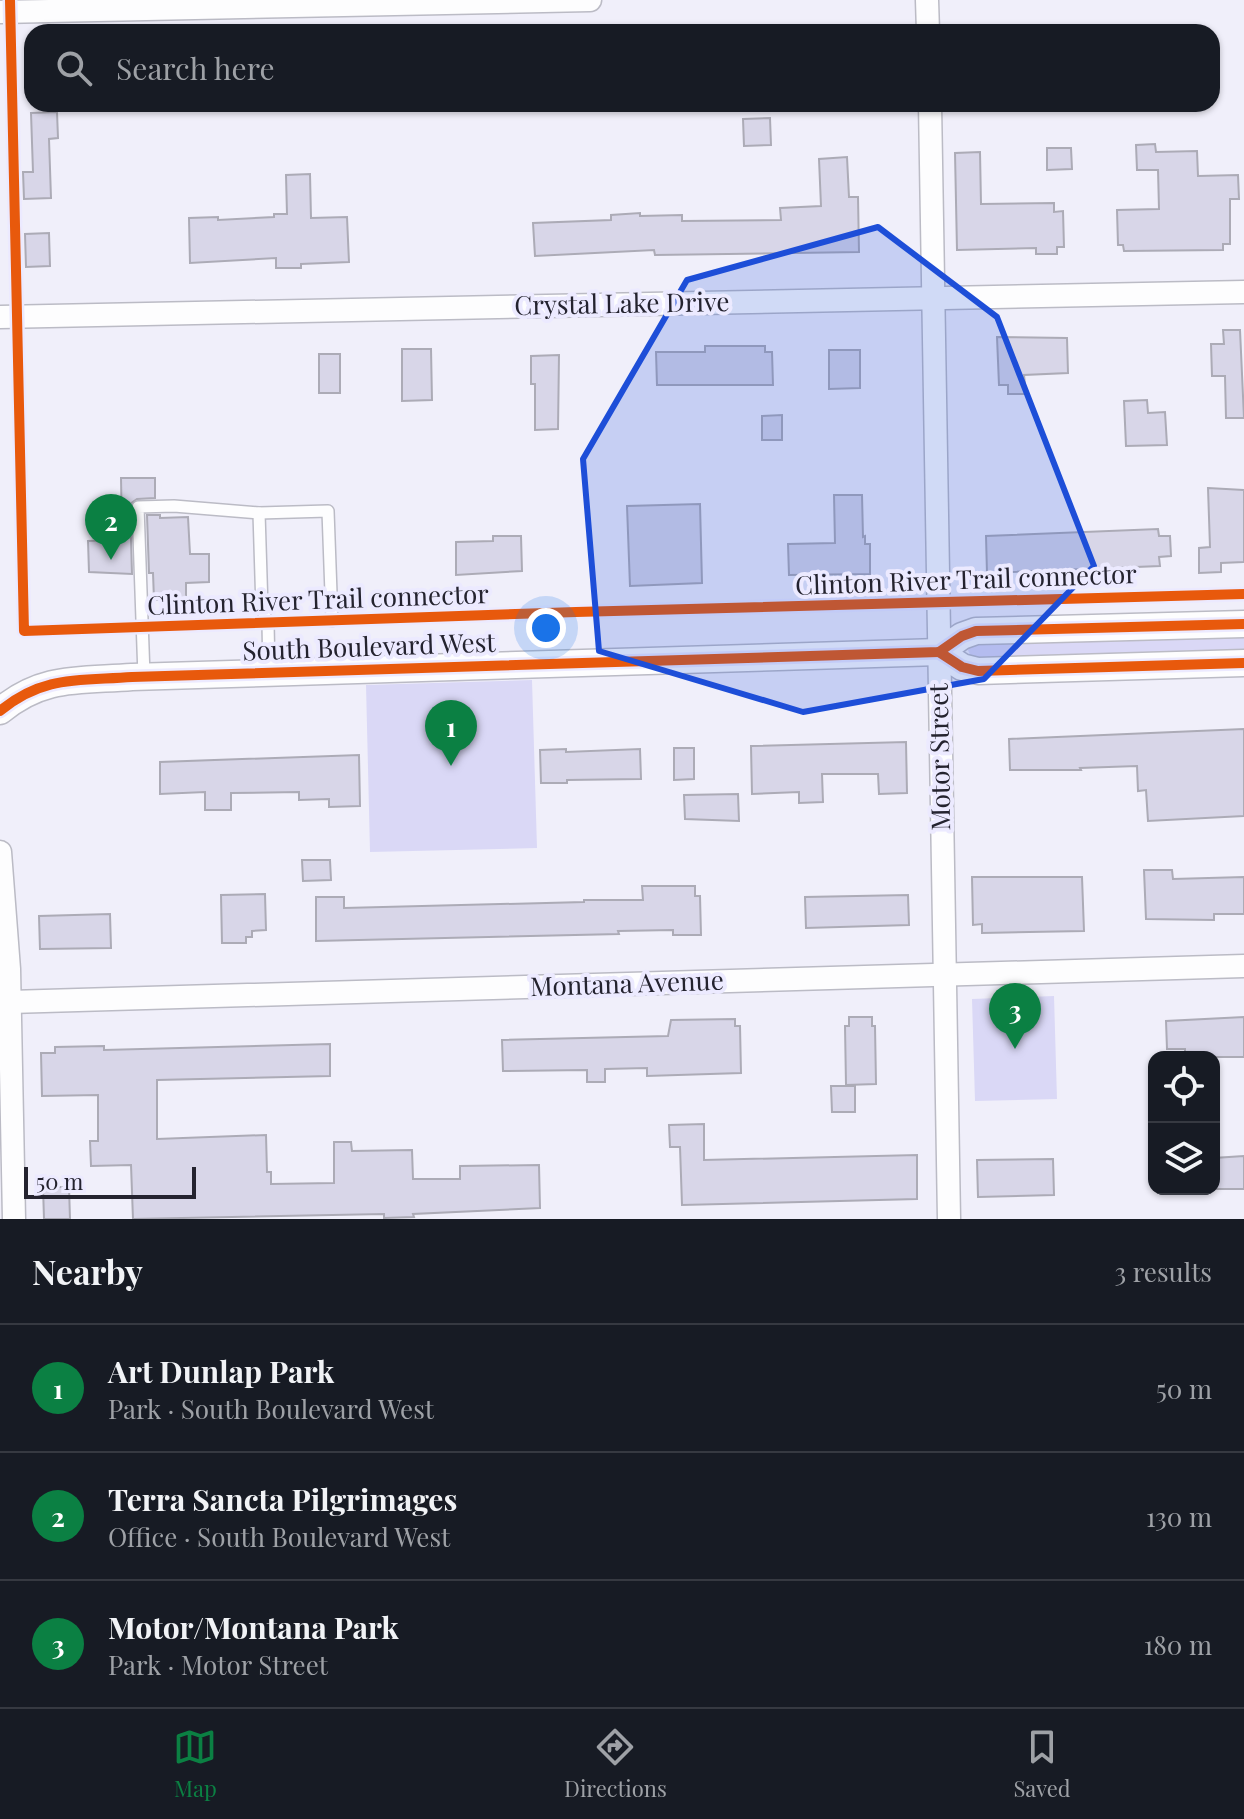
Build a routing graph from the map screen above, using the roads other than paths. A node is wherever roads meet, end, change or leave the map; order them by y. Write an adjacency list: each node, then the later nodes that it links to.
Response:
1 (590, 0): 3 (street)
2 (927, 0): 4 (street)
3 (0, 12)
4 (928, 24)
5 (930, 112): 7 (street, Motor Street)
6 (1244, 292): 7 (street, Crystal Lake Drive)
7 (933, 298): 8 (street, Crystal Lake Drive); 12 (street, Motor Street)
8 (0, 317)
9 (259, 513): 10 (lane); 14 (lane); 15 (lane)
10 (332, 621)
11 (1244, 624): 12 (street, South Boulevard West)
12 (939, 652): 13 (street, South Boulevard West); 14 (street, South Boulevard West); 19 (street, Motor Street)
13 (1244, 663)
14 (269, 672): 15 (street, South Boulevard West)
15 (144, 676): 16 (street, South Boulevard West)
16 (0, 711)
17 (0, 852): 20 (street)
18 (1244, 966): 19 (street, Montana Avenue)
19 (945, 975): 20 (street, Montana Avenue); 22 (street, Motor Street)
20 (10, 1002): 21 (street)
21 (14, 1219)
22 (949, 1219)

